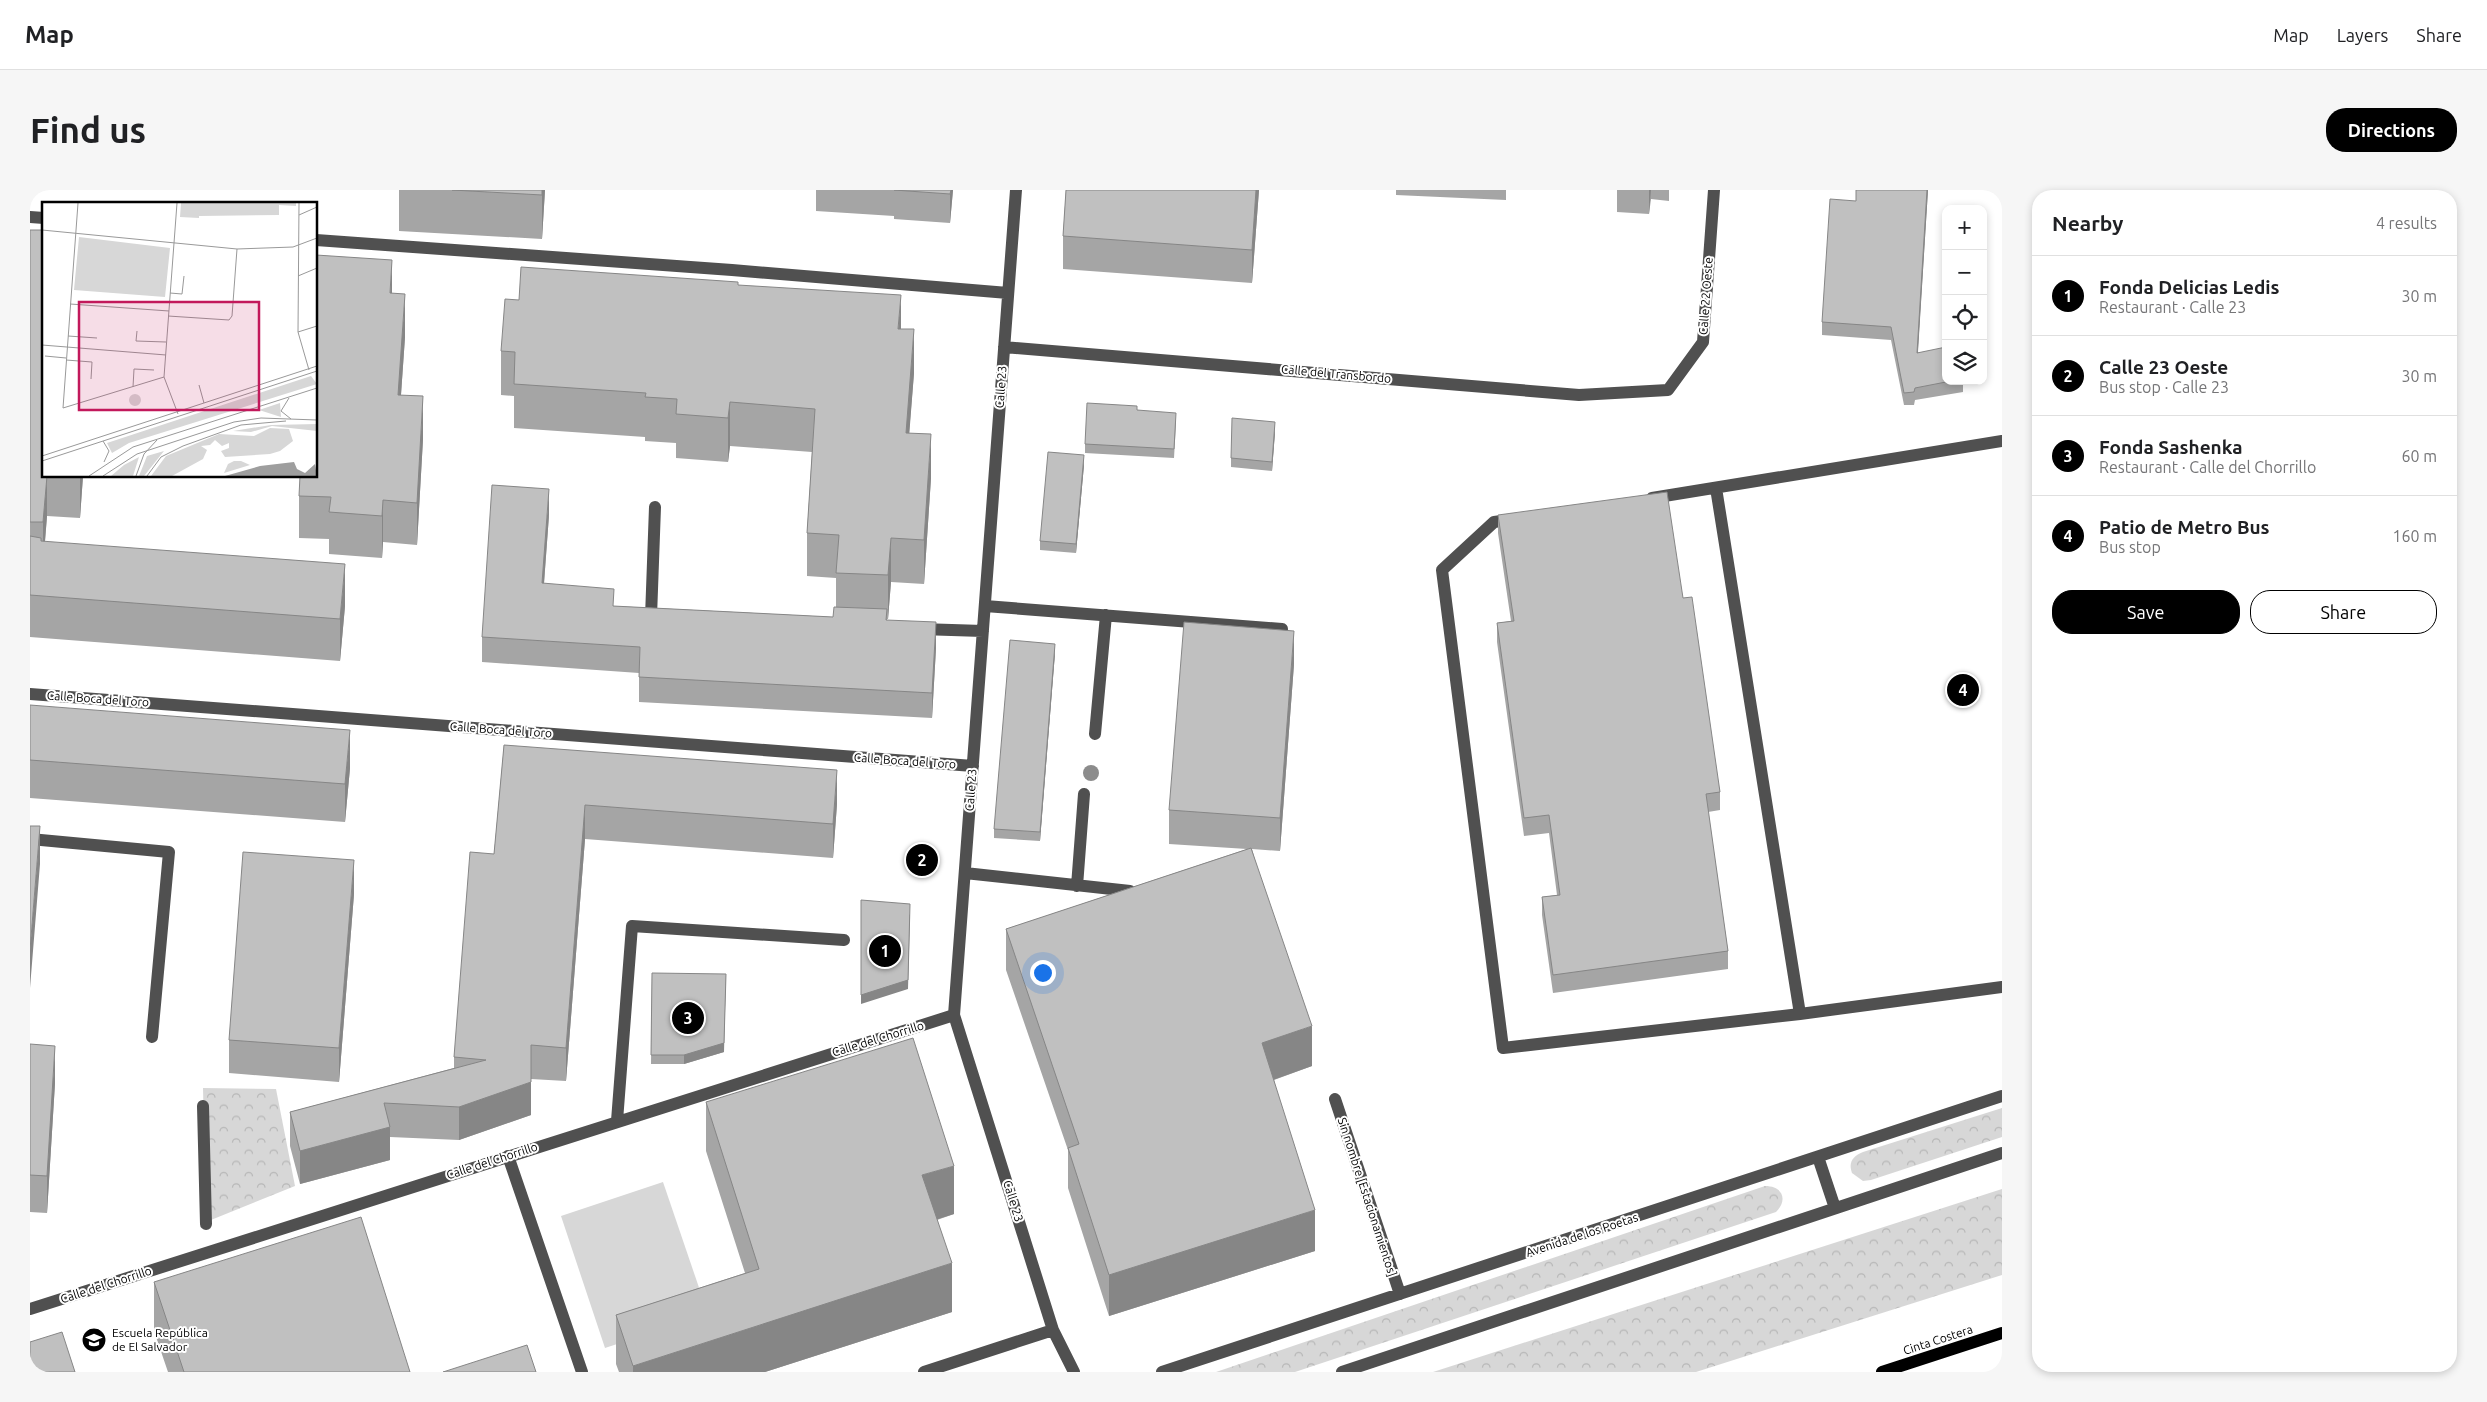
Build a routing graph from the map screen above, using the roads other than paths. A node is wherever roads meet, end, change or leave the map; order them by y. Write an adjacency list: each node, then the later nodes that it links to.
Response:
1 (1016, 190): 4 (street, Calle 23)
2 (1714, 190): 6 (street, Calle 22 Oeste)
3 (318, 240): 4 (street)
4 (1008, 292): 5 (street, Calle 23)
5 (1004, 346): 6 (street, Calle del Transbordo); 12 (street, Calle 23)
6 (1668, 390)
7 (2002, 441): 8 (street)
8 (1716, 488): 9 (street); 28 (street)
9 (1639, 500)
10 (655, 507): 14 (street)
11 (1533, 516): 28 (street)
12 (985, 606): 13 (street); 17 (street, Calle 23)
13 (1106, 615): 16 (street); 19 (street)
14 (670, 618)
15 (905, 628): 17 (street)
16 (1282, 629)
17 (983, 631): 20 (street, Calle 23)
18 (30, 694): 20 (street, Calle Boca del Toro)
19 (1095, 734)
20 (973, 766): 23 (street, Calle 23)
21 (1084, 794): 24 (street)
22 (30, 839): 30 (street)
23 (965, 873): 24 (street); 29 (street, Calle 23)
24 (1078, 886): 25 (street)
25 (1130, 891)
26 (844, 940): 34 (street)
27 (2002, 987): 28 (street)
28 (1800, 1014)
29 (954, 1015): 34 (street, Calle del Chorrillo); 42 (street, Calle 23)
30 (152, 1037)
31 (2002, 1096): 37 (street, Avenida de los Poetas)
32 (1335, 1099): 40 (street, Sin nombre [Estacionamientos])
33 (203, 1106): 39 (street)
34 (617, 1121): 36 (street, Calle del Chorrillo)
35 (2002, 1153): 38 (street)
36 (508, 1156): 41 (street, Calle del Chorrillo); 44 (street)
37 (1818, 1157): 38 (street); 40 (street, Avenida de los Poetas)
38 (1835, 1208): 48 (street)
39 (206, 1224)
40 (1400, 1294): 47 (street, Avenida de los Poetas)
41 (30, 1309)
42 (1053, 1330): 45 (street); 46 (street, Calle 23)
43 (2002, 1333): 49 (main road, Cinta Costera)
44 (582, 1372)
45 (924, 1372)
46 (1074, 1372)
47 (1162, 1372)
48 (1342, 1372)
49 (1882, 1372)

